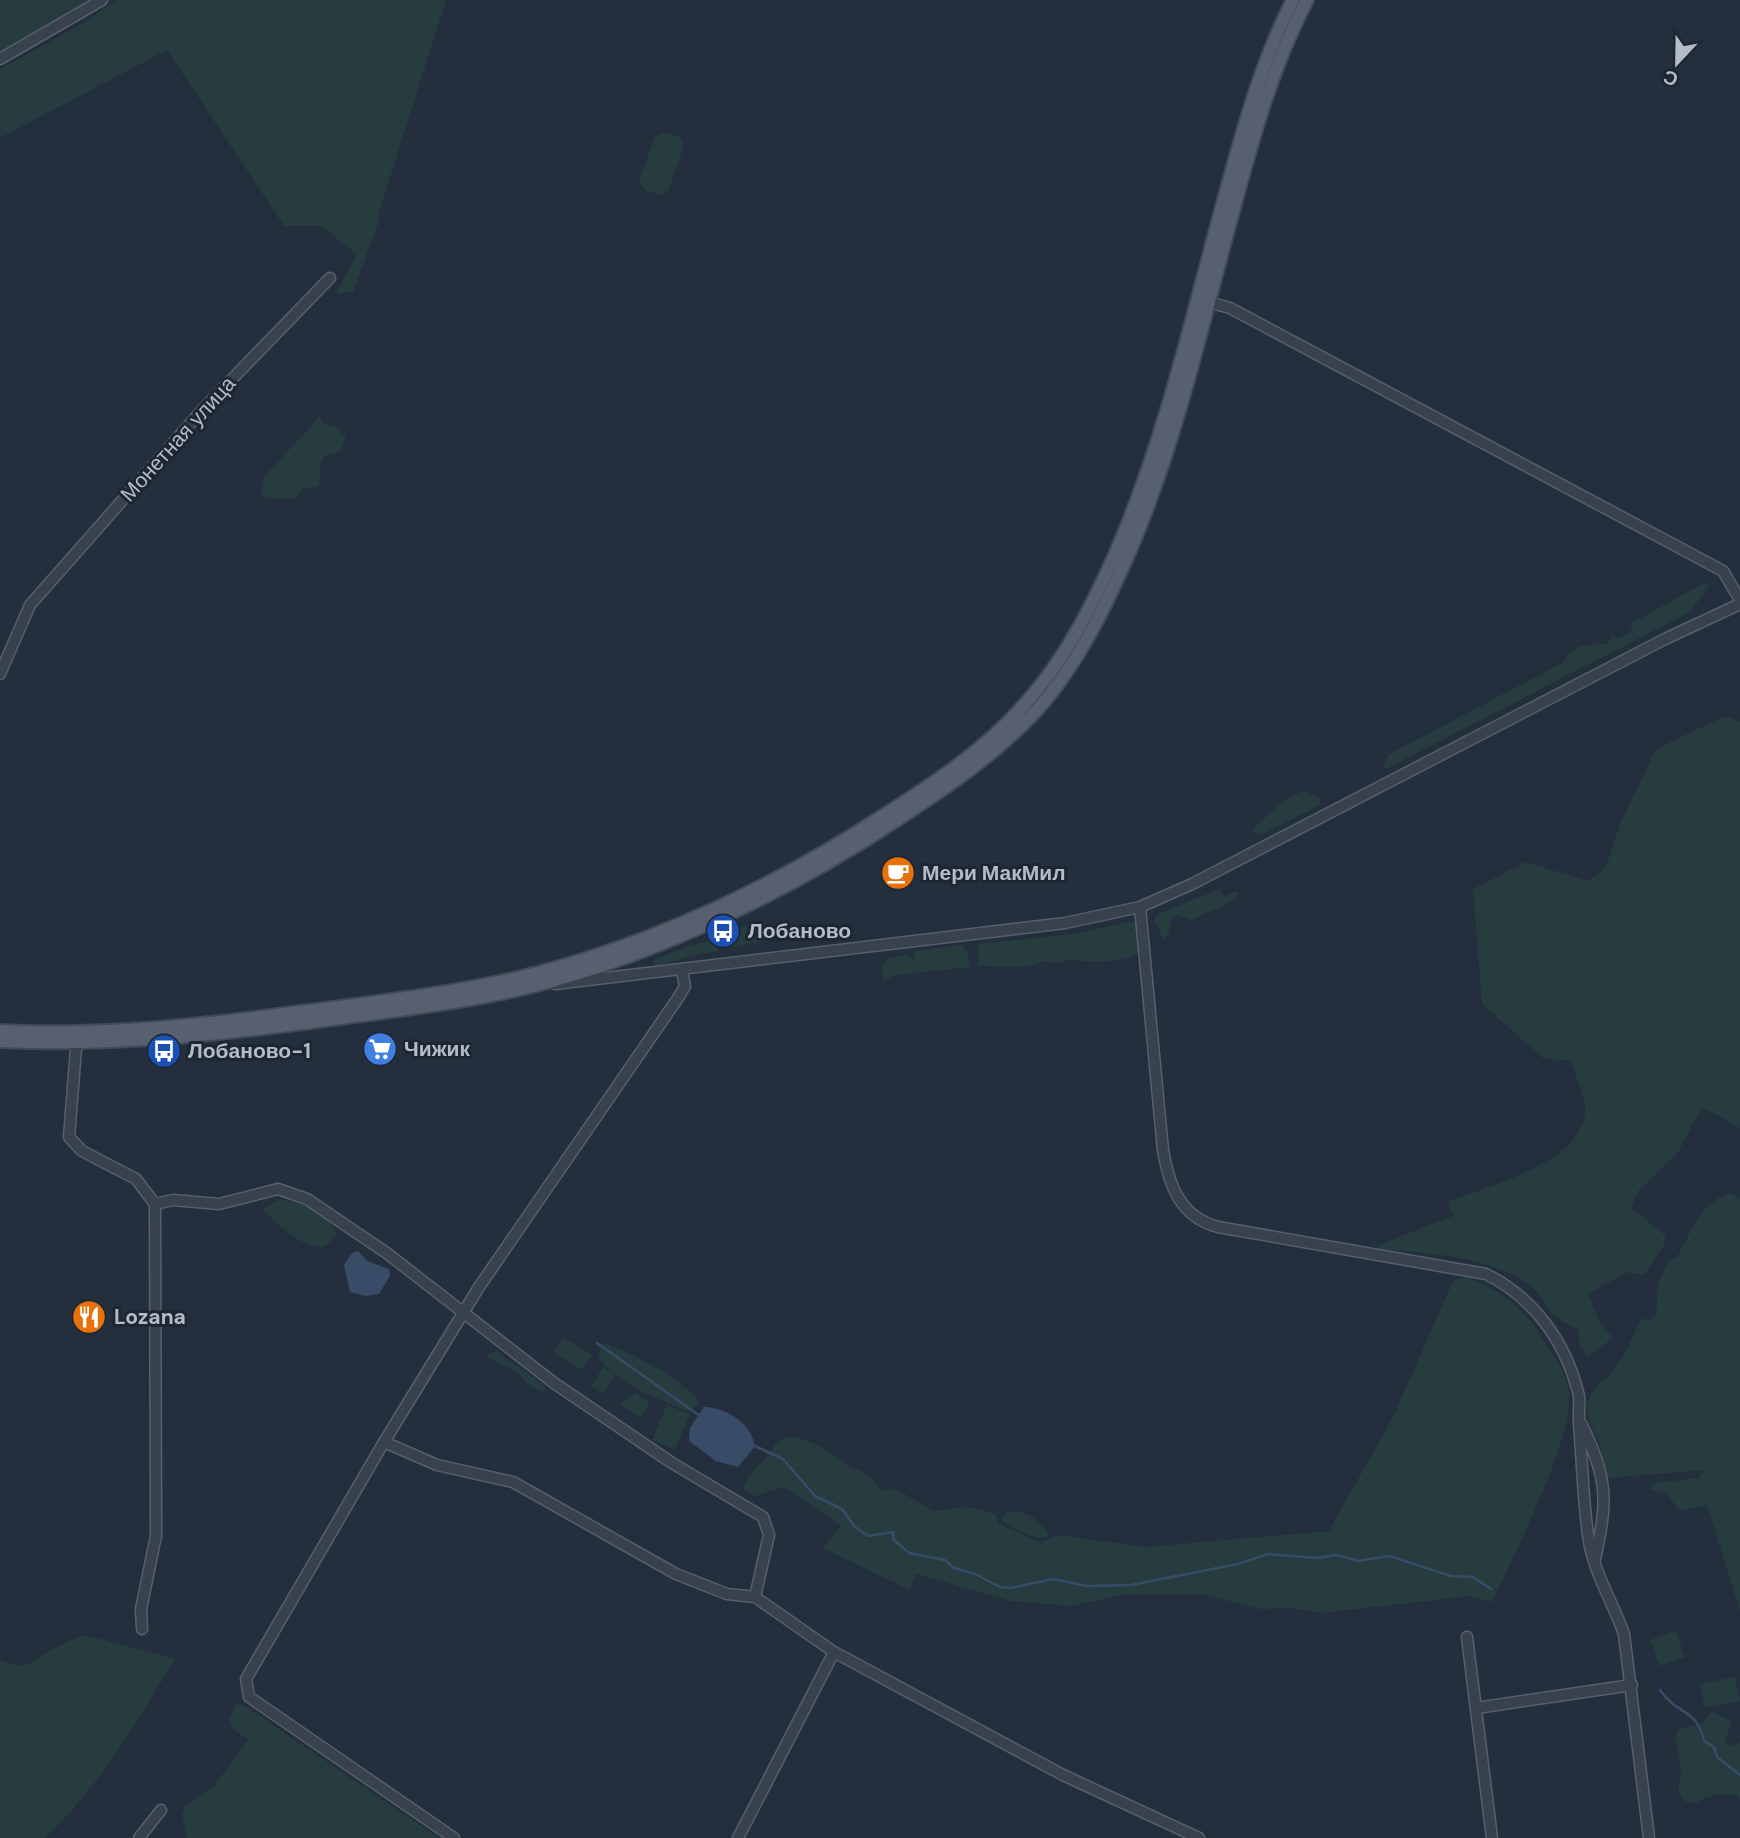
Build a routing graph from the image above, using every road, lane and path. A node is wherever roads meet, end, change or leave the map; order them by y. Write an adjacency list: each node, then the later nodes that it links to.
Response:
1 (102, 0): 4 (street)
2 (1293, 0): 10 (main road)
3 (1307, 0): 6 (main road)
4 (0, 59)
5 (330, 278): 8 (street, Монетная улица)
6 (1208, 302): 7 (street); 10 (main road)
7 (1740, 602): 9 (street)
8 (0, 674)
9 (1140, 907): 11 (street); 19 (street)
10 (618, 952): 12 (street); 13 (main road); 15 (main road)
11 (682, 971): 12 (street); 18 (street)
12 (630, 976): 13 (street)
13 (529, 986): 15 (main road)
14 (0, 1031): 15 (main road)
15 (77, 1037): 16 (main road); 17 (street)
16 (0, 1041)
17 (155, 1204): 18 (street); 23 (street)
18 (464, 1312): 20 (street); 22 (street)
19 (1579, 1418): 21 (street); 21 (street)
20 (384, 1442): 22 (street); 30 (street)
21 (1594, 1562): 26 (street)
22 (755, 1597): 25 (street)
23 (142, 1629)
24 (1467, 1637): 27 (street)
25 (834, 1652): 31 (street); 32 (street)
26 (1632, 1685): 27 (street); 34 (street)
27 (1476, 1708): 33 (street)
28 (161, 1810): 29 (street)
29 (139, 1838)
30 (454, 1838)
31 (738, 1838)
32 (1199, 1838)
33 (1492, 1838)
34 (1649, 1838)

